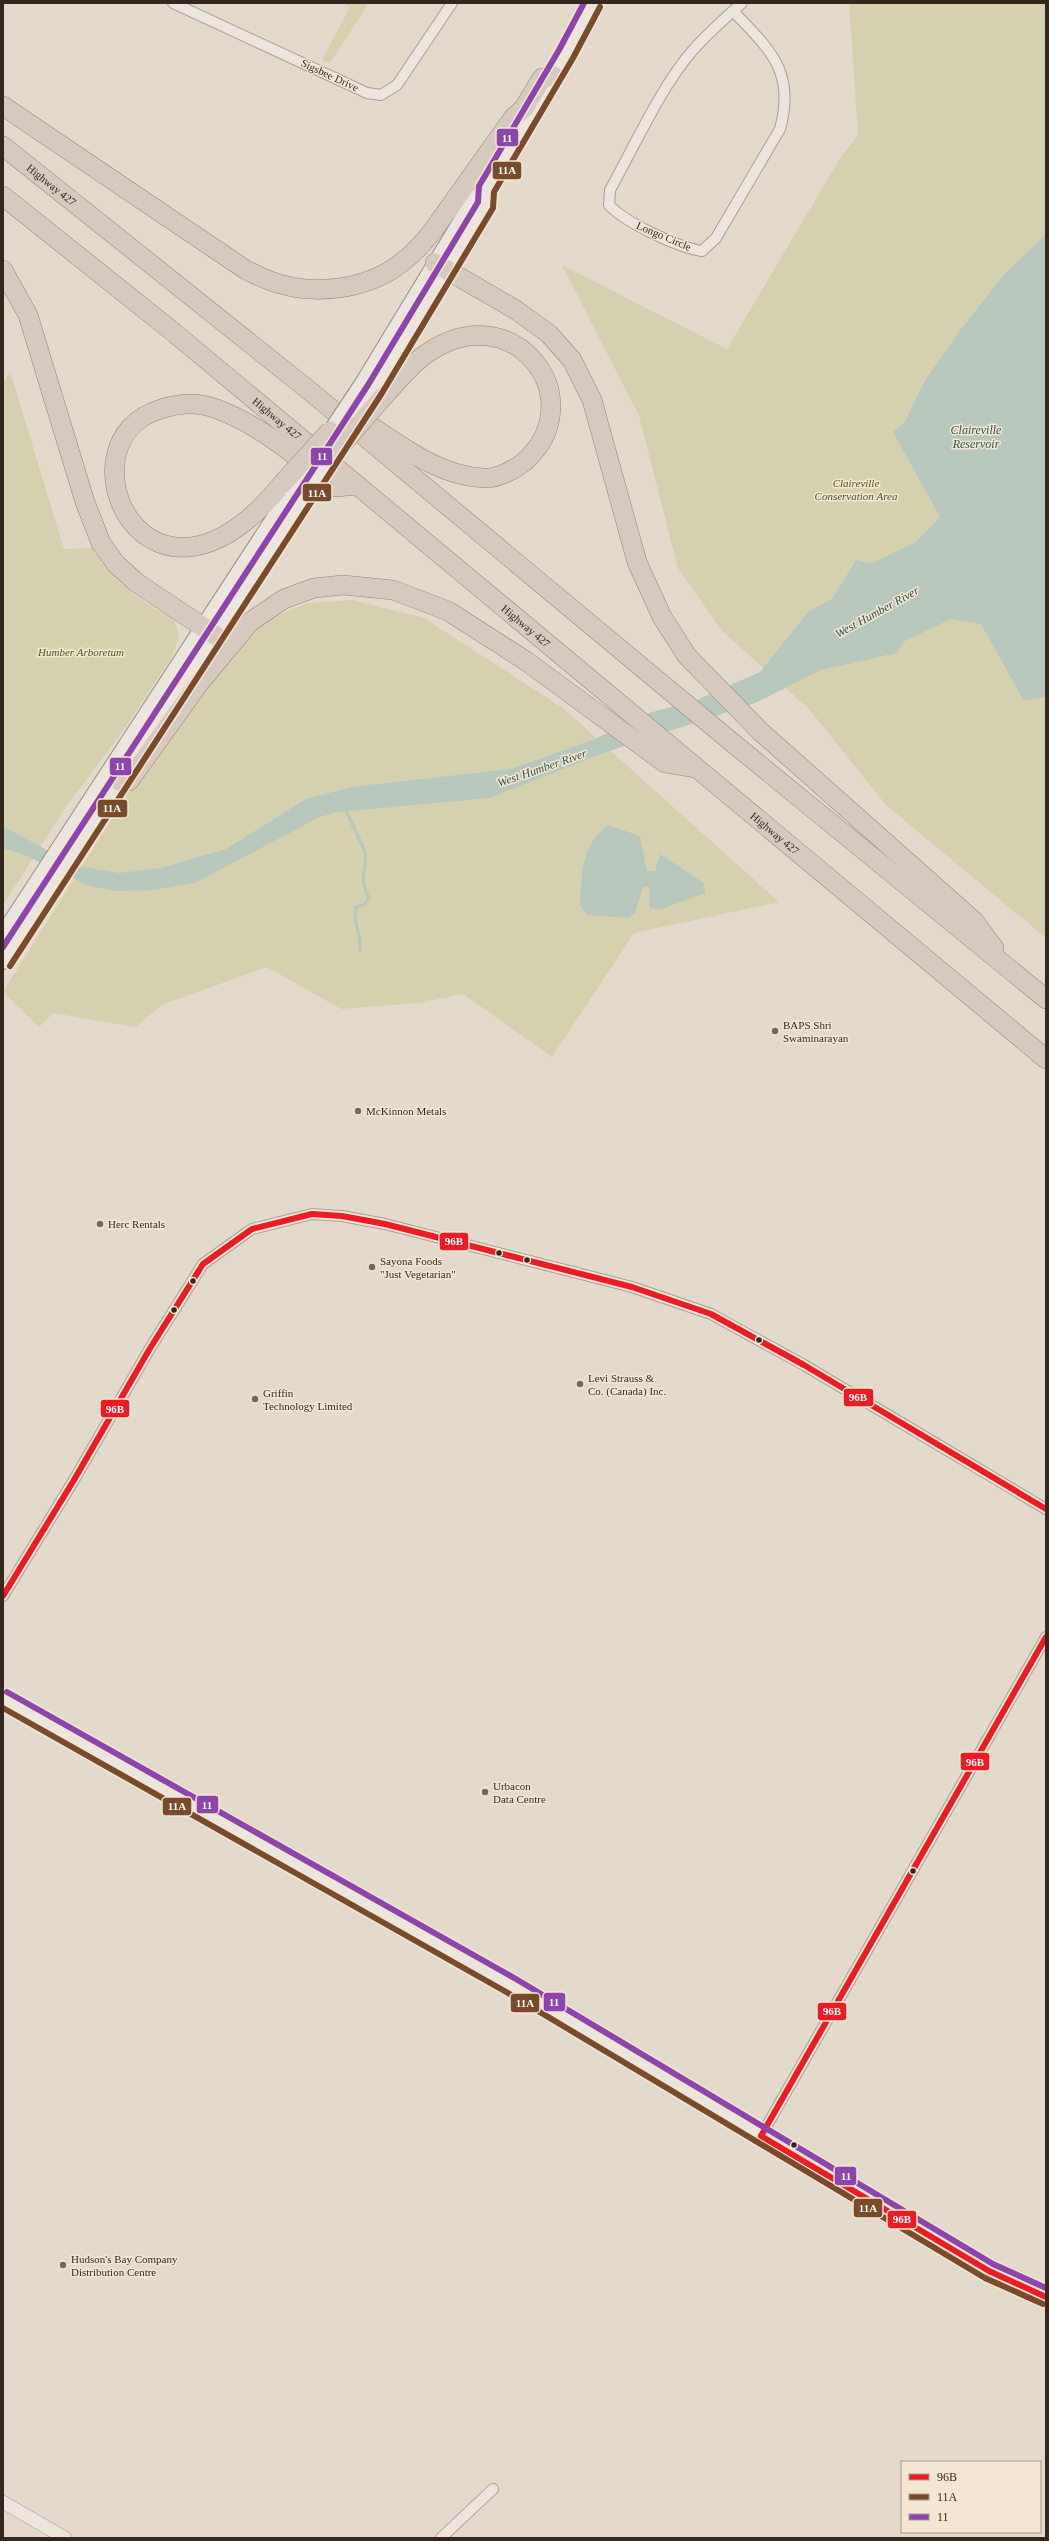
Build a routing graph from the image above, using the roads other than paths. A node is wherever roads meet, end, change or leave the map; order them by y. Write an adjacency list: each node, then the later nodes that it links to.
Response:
1 (173, 3): 2 (street, Sigsbee Drive)
2 (452, 3)
3 (593, 3): 6 (main road)
4 (742, 3): 5 (street, Longo Circle)
5 (733, 11): 5 (street, Longo Circle)
6 (554, 76): 7 (highway); 9 (main road)
7 (3, 106)
8 (3, 146): 13 (highway, Highway 427)
9 (486, 190): 11 (main road); 11 (main road)
10 (3, 196): 17 (highway, Highway 427)
11 (442, 267): 14 (main road); 15 (main road, bridge); 26 (highway)
12 (3, 270): 19 (highway)
13 (311, 392): 14 (highway); 26 (highway, Highway 427)
14 (380, 392): 16 (highway, bridge)
15 (330, 431): 18 (highway, bridge)
16 (330, 458): 19 (main road, bridge)
17 (357, 485): 18 (highway); 20 (highway, Highway 427)
18 (287, 488): 19 (main road)
19 (209, 631): 21 (main road); 22 (main road)
20 (695, 768): 21 (highway); 28 (highway, Highway 427)
21 (120, 781): 22 (main road)
22 (82, 825): 23 (main road)
23 (34, 899): 24 (main road); 25 (main road)
24 (3, 933)
25 (3, 962)
26 (1011, 970): 27 (highway, Highway 427)
27 (1046, 999)
28 (1046, 1059)
29 (1046, 1509): 30 (street)
30 (3, 1596)
31 (1046, 1637): 33 (street)
32 (3, 1699): 33 (street)
33 (760, 2136): 34 (street)
34 (1046, 2297)
35 (493, 2489): 38 (street)
36 (3, 2502): 37 (street)
37 (65, 2538)
38 (441, 2538)

